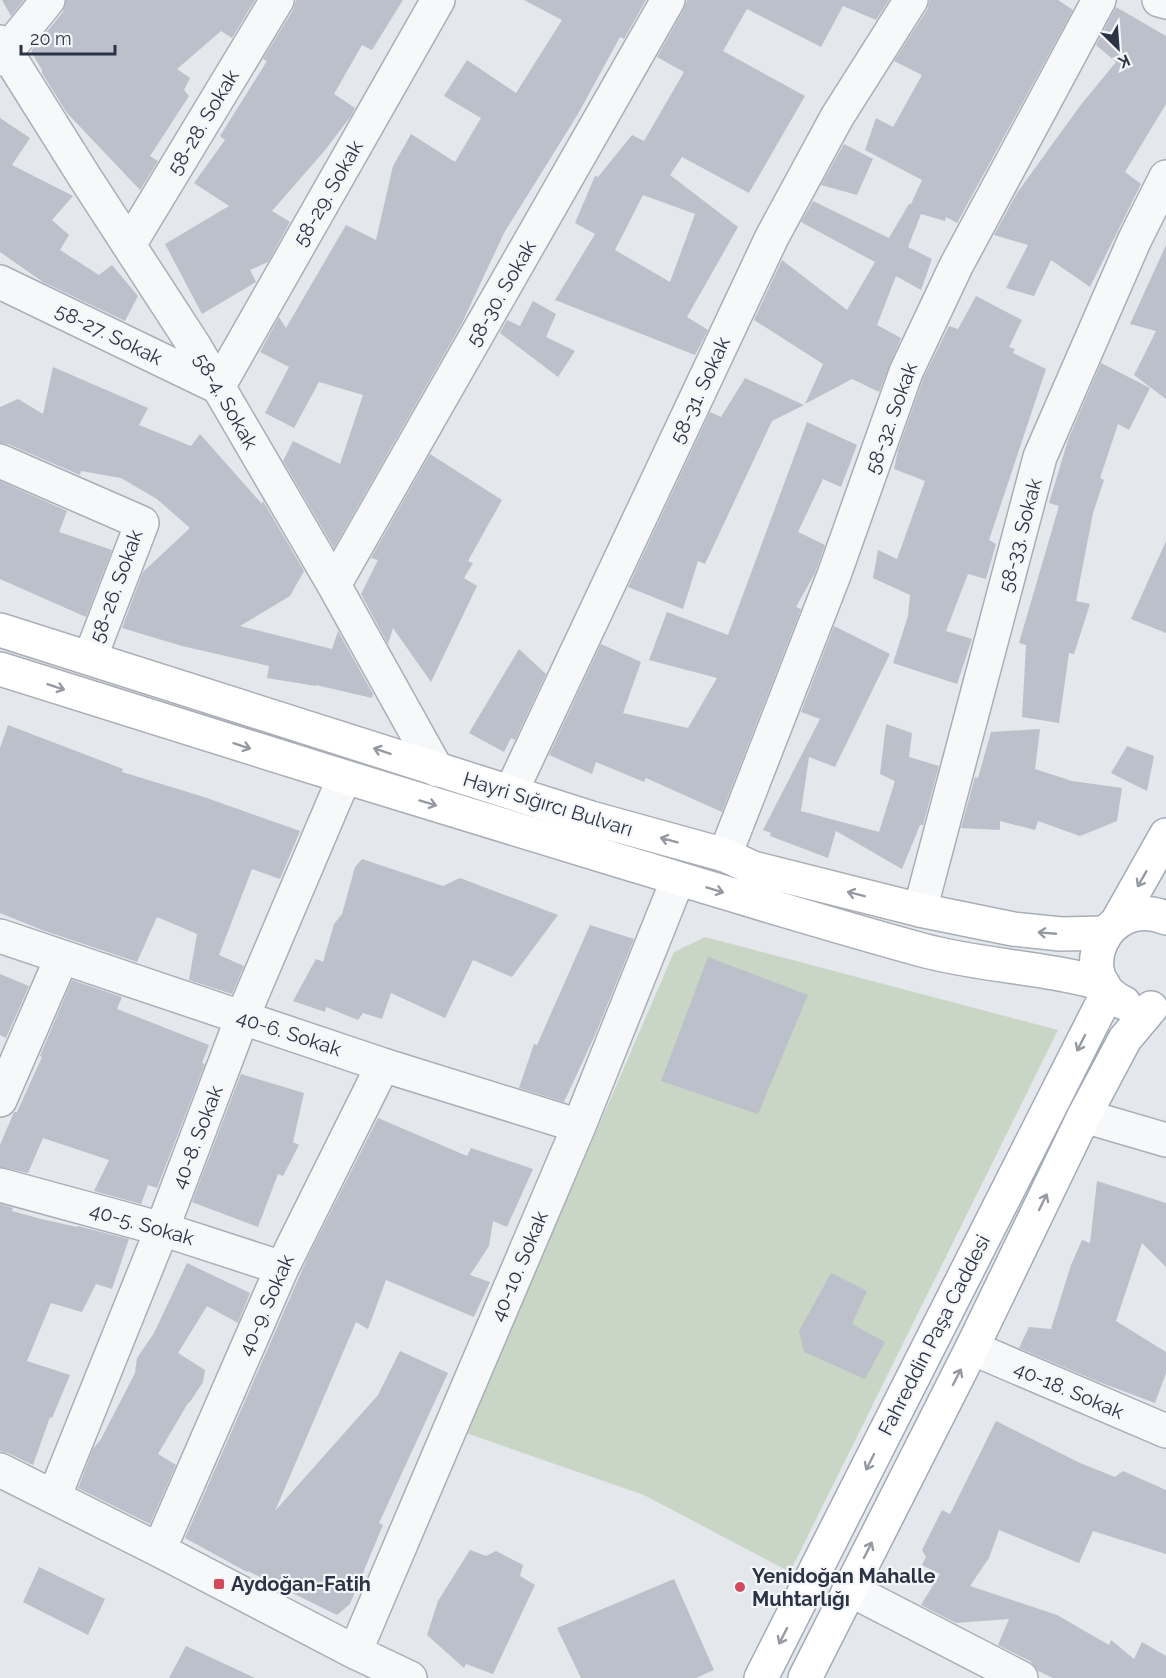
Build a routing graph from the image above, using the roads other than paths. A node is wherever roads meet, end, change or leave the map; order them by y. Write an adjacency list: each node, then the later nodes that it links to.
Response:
1 (48, 0): 9 (street)
2 (277, 0): 11 (street, 58-28. Sokak)
3 (438, 0): 13 (street, 58-29. Sokak)
4 (668, 0): 15 (street, 58-30. Sokak)
5 (911, 0): 21 (street, 58-31. Sokak)
6 (1099, 0): 23 (street, 58-32. Sokak)
7 (1160, 0): 8 (street)
8 (1166, 2)
9 (2, 51): 11 (street, 58-4. Sokak)
10 (1166, 177): 25 (street, 58-33. Sokak)
11 (129, 245): 13 (street, 58-4. Sokak)
12 (0, 282): 13 (street, 58-27. Sokak)
13 (218, 387): 15 (street, 58-4. Sokak)
14 (0, 461): 17 (street, 58-26. Sokak)
15 (334, 585): 19 (street, 58-4. Sokak)
16 (0, 630): 17 (main road, Hayri Sığırcı Bulvarı)
17 (90, 658): 19 (main road, Hayri Sığırcı Bulvarı, one-way to 17)
18 (0, 669): 20 (main road, Hayri Sığırcı Bulvarı, one-way to 20)
19 (437, 770): 21 (main road, Hayri Sığırcı Bulvarı)
20 (344, 778): 24 (main road, Hayri Sığırcı Bulvarı, one-way to 24); 32 (street, 40-8. Sokak)
21 (511, 792): 23 (main road, Hayri Sığırcı Bulvarı, one-way to 21)
22 (1166, 835): 27 (main road, one-way to 27)
23 (726, 855): 25 (main road, Hayri Sığırcı Bulvarı, one-way to 23)
24 (678, 879): 30 (main road, Hayri Sığırcı Bulvarı, one-way to 30); 36 (street, 40-10. Sokak)
25 (920, 910): 27 (main road, Hayri Sığırcı Bulvarı, one-way to 25)
26 (1166, 918): 27 (main road, Hayri Sığırcı Bulvarı)
27 (1111, 927): 30 (main road)
28 (0, 936): 29 (street, 40-6. Sokak)
29 (62, 957): 32 (street, 40-6. Sokak); 34 (street)
30 (1106, 988): 31 (main road, Hayri Sığırcı Bulvarı); 49 (main road, Fahreddin Paşa Caddesi, one-way to 49)
31 (1158, 1005): 35 (main road, Fahreddin Paşa Caddesi)
32 (242, 1018): 33 (street, 40-6. Sokak); 39 (street, 40-8. Sokak)
33 (383, 1065): 36 (street, 40-6. Sokak); 40 (street, 40-9. Sokak)
34 (0, 1100)
35 (1084, 1116): 37 (street); 41 (main road, Fahreddin Paşa Caddesi, one-way to 35)
36 (579, 1126): 47 (street, 40-10. Sokak)
37 (1166, 1140)
38 (0, 1185): 39 (street, 40-5. Sokak)
39 (162, 1229): 40 (street, 40-5. Sokak); 44 (street, 40-8. Sokak)
40 (282, 1268): 45 (street, 40-9. Sokak)
41 (972, 1348): 42 (street, 40-18. Sokak); 46 (main road, Fahreddin Paşa Caddesi, one-way to 41)
42 (1166, 1431)
43 (0, 1470): 44 (street)
44 (54, 1497): 45 (street)
45 (159, 1550): 47 (street)
46 (849, 1589): 50 (main road, Fahreddin Paşa Caddesi); 51 (street)
47 (355, 1652): 48 (street)
48 (397, 1675)
49 (761, 1678)
50 (805, 1678)
51 (1021, 1678)

